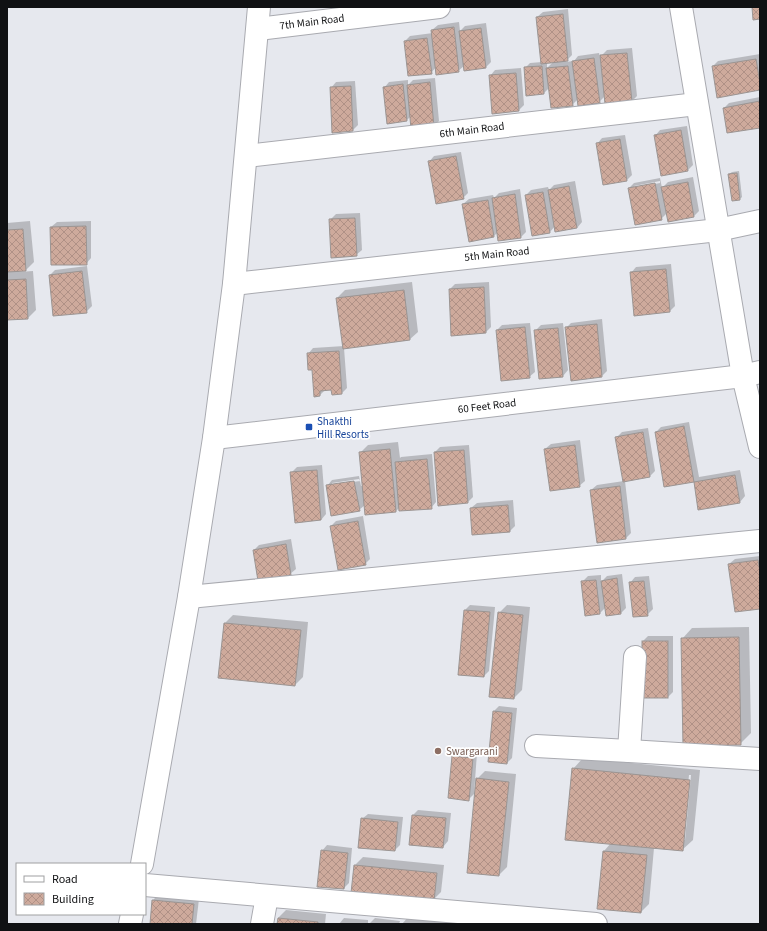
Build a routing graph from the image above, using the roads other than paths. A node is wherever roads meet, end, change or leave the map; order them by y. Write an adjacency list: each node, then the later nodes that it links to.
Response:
1 (259, 7): 4 (street)
2 (439, 7): 4 (street, 7th Main Road)
3 (681, 7): 5 (street)
4 (258, 29): 6 (street)
5 (697, 104): 6 (street, 6th Main Road); 8 (street)
6 (246, 156): 9 (street)
7 (760, 221): 8 (street, 5th Main Road)
8 (718, 230): 9 (street, 5th Main Road); 10 (street)
9 (234, 284): 11 (street)
10 (752, 374): 11 (street, 60 Feet Road); 12 (street)
11 (214, 438): 14 (street)
12 (760, 447)
13 (760, 541): 14 (street)
14 (189, 597): 19 (street)
15 (635, 657): 17 (street)
16 (536, 746): 17 (street)
17 (629, 751): 18 (street)
18 (760, 759)
19 (142, 863)
20 (146, 885): 21 (street)
21 (267, 896): 22 (street); 23 (street)
22 (262, 924)
23 (596, 924)

